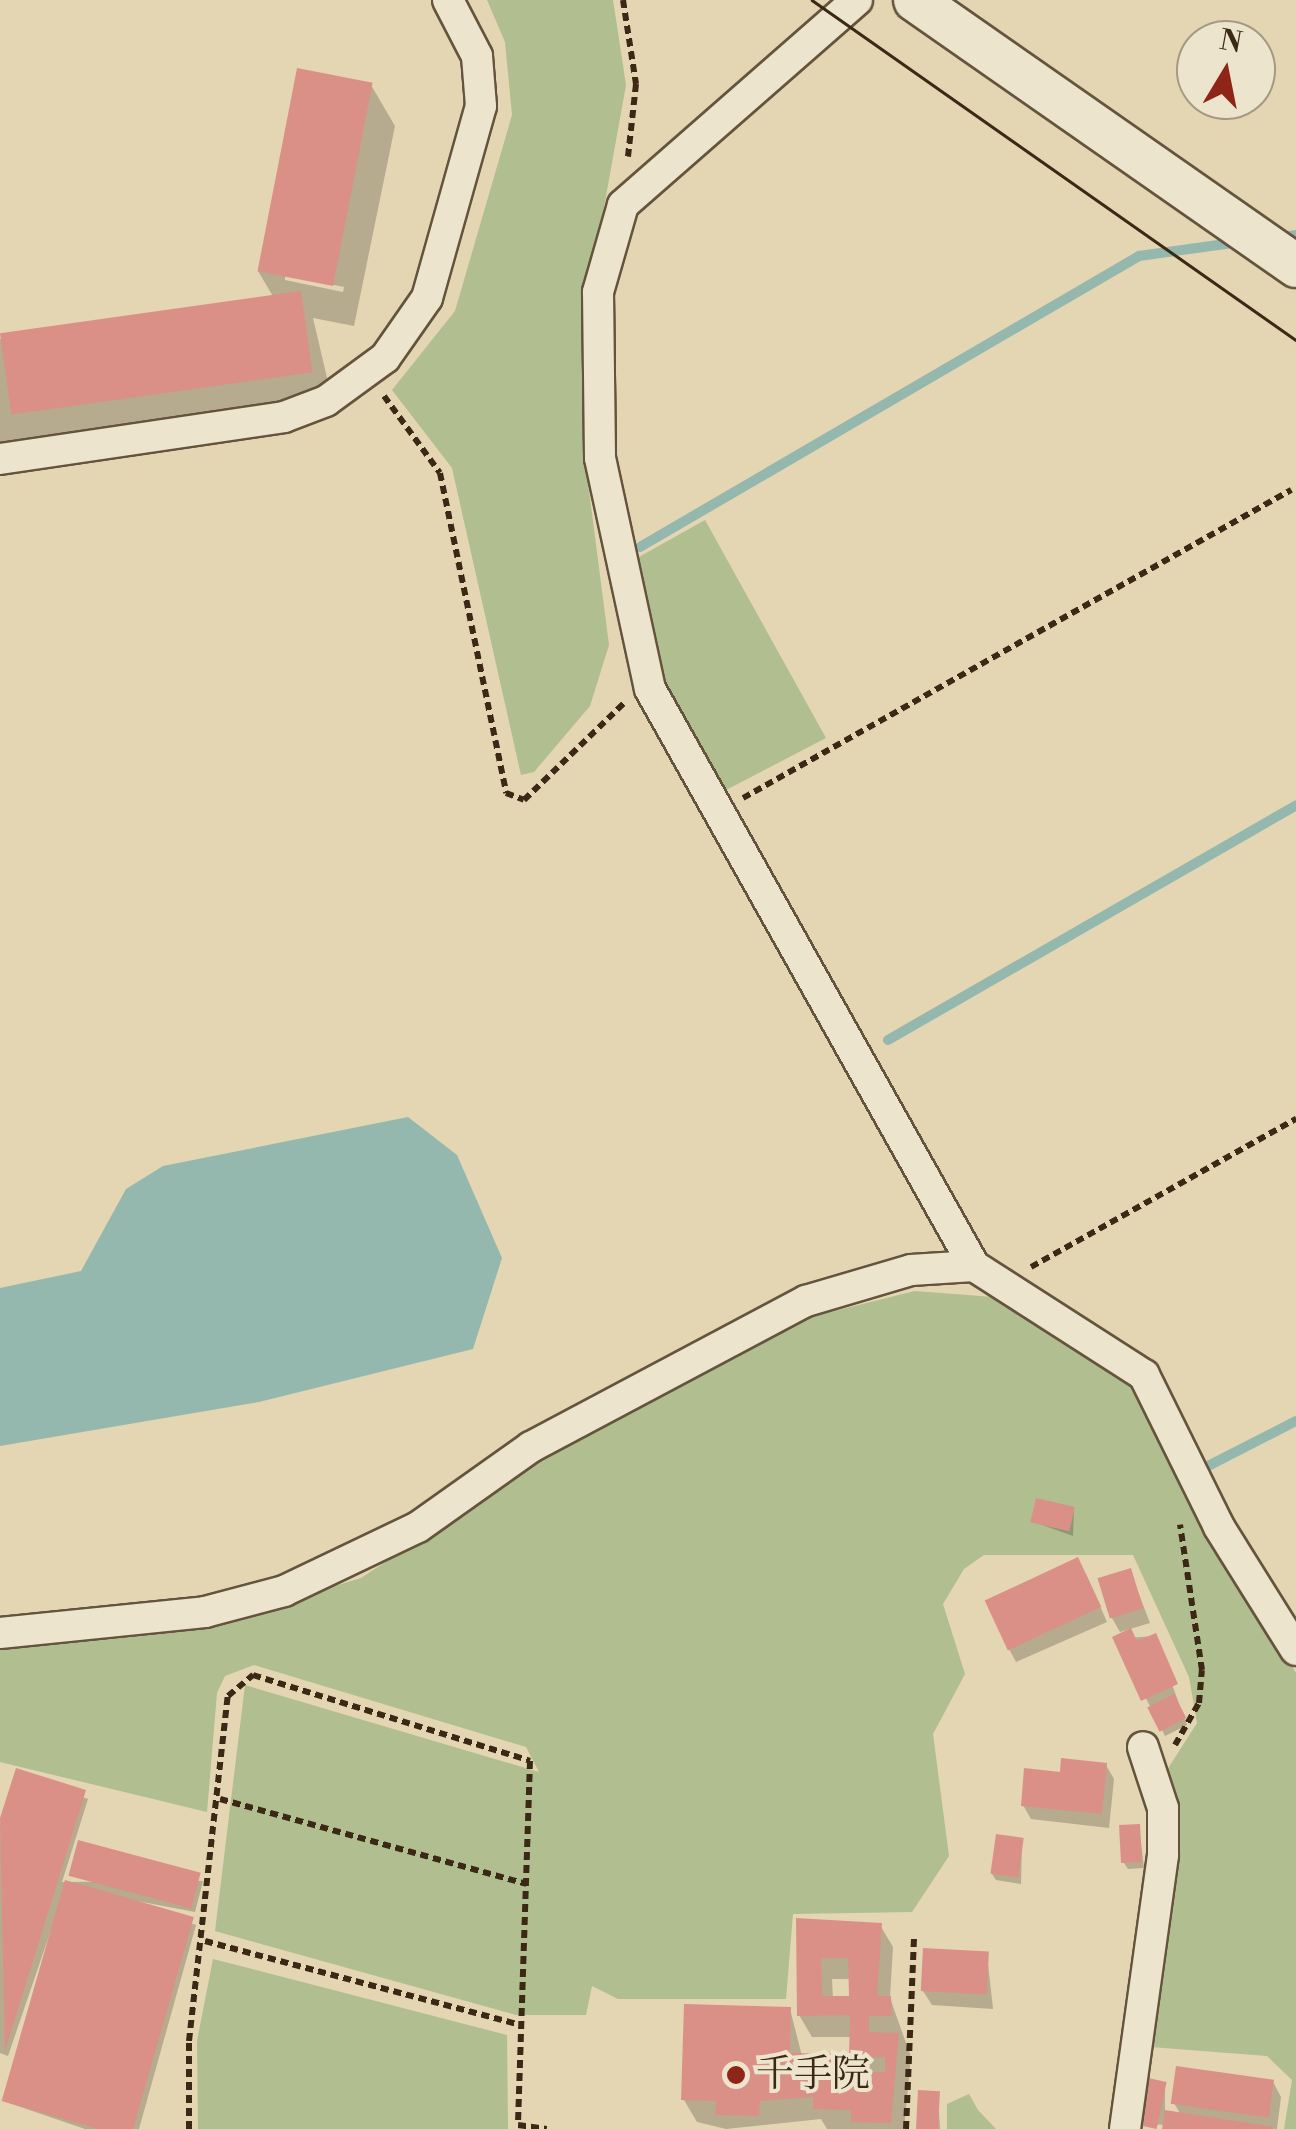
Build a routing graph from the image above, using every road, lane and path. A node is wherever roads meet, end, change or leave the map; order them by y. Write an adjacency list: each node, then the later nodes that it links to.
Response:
1 (448, 0): 8 (street)
2 (623, 0): 5 (path)
3 (857, 0): 5 (street)
4 (915, 0): 6 (street)
5 (623, 205): 10 (street)
6 (1296, 266)
7 (380, 391): 10 (path)
8 (0, 459)
9 (1291, 490): 11 (path)
10 (650, 690): 11 (street)
11 (722, 810): 13 (street)
12 (1296, 1119): 14 (path)
13 (974, 1266): 14 (street); 16 (street)
14 (1008, 1280): 15 (street)
15 (1184, 1456): 17 (street); 19 (path)
16 (0, 1633)
17 (1296, 1650)
18 (1143, 1747): 19 (street)
19 (1156, 1778): 28 (street)
20 (220, 1799): 21 (path); 21 (path); 23 (path)
21 (526, 1884): 24 (path)
22 (914, 1935): 27 (path)
23 (205, 1941): 24 (path); 25 (path)
24 (522, 2024): 26 (path)
25 (188, 2129)
26 (547, 2129)
27 (906, 2129)
28 (1125, 2129)

